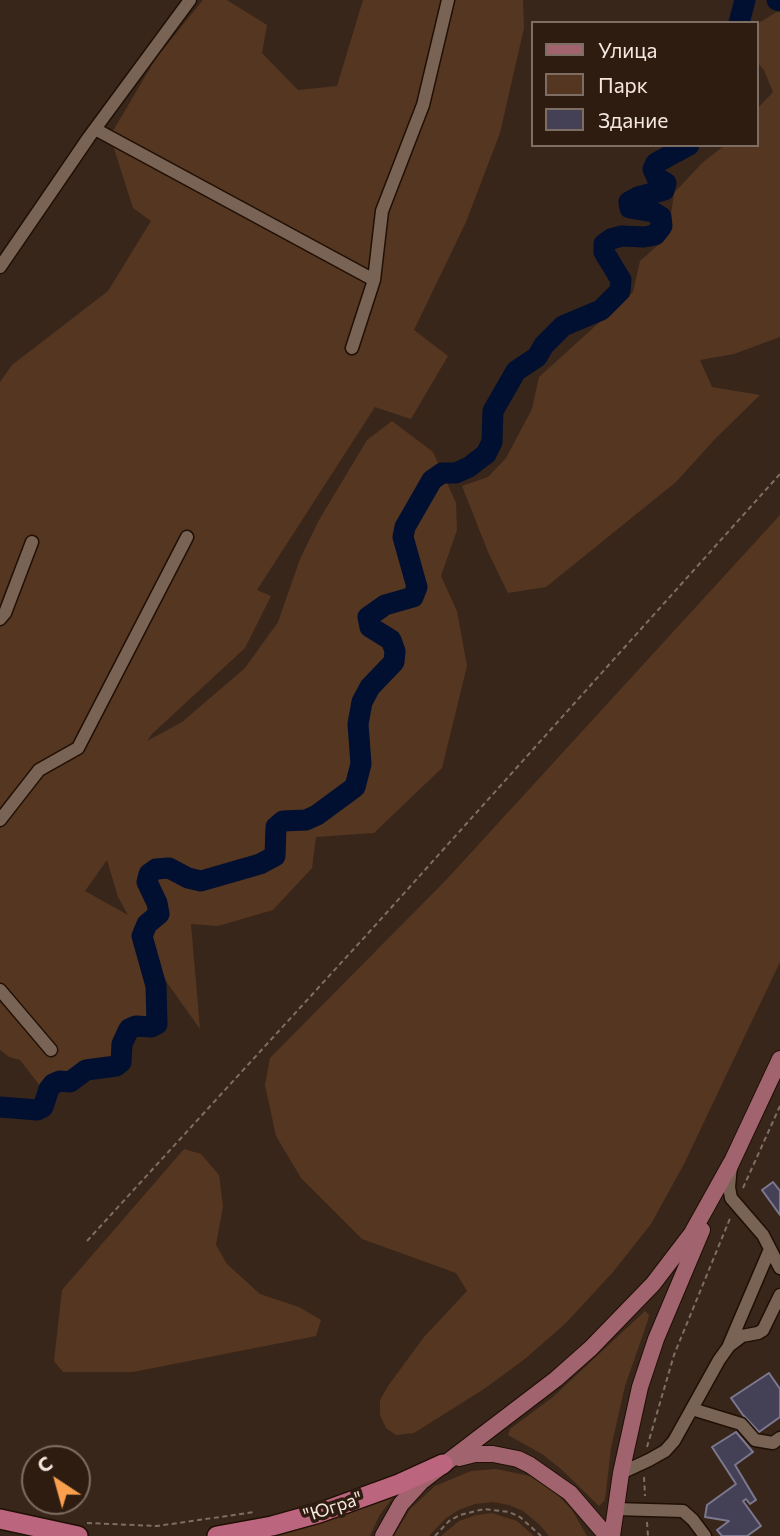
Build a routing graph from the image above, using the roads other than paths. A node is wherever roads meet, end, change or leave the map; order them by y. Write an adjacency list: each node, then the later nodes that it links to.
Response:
1 (190, 0): 3 (street)
2 (449, 0): 5 (street)
3 (95, 130): 4 (street); 5 (street)
4 (0, 267)
5 (374, 280): 6 (street)
6 (352, 348)
7 (187, 537): 10 (street)
8 (32, 541): 9 (street)
9 (0, 619)
10 (0, 820)
11 (0, 990): 12 (street)
12 (51, 1050)
13 (780, 1059): 14 (main road)
14 (731, 1163): 15 (street); 21 (main road); 22 (main road)
15 (770, 1250): 16 (street); 18 (street)
16 (780, 1268)
17 (780, 1295): 18 (street)
18 (729, 1346): 19 (street)
19 (692, 1409): 20 (street); 22 (street)
20 (778, 1444)
21 (443, 1464): 26 (highway, "Югра"); 27 (main road); 28 (main road)
22 (621, 1473): 23 (main road)
23 (615, 1510): 28 (main road); 29 (street)
24 (0, 1518): 25 (highway)
25 (83, 1530)
26 (217, 1536)
27 (383, 1536)
28 (610, 1536)
29 (705, 1536)

